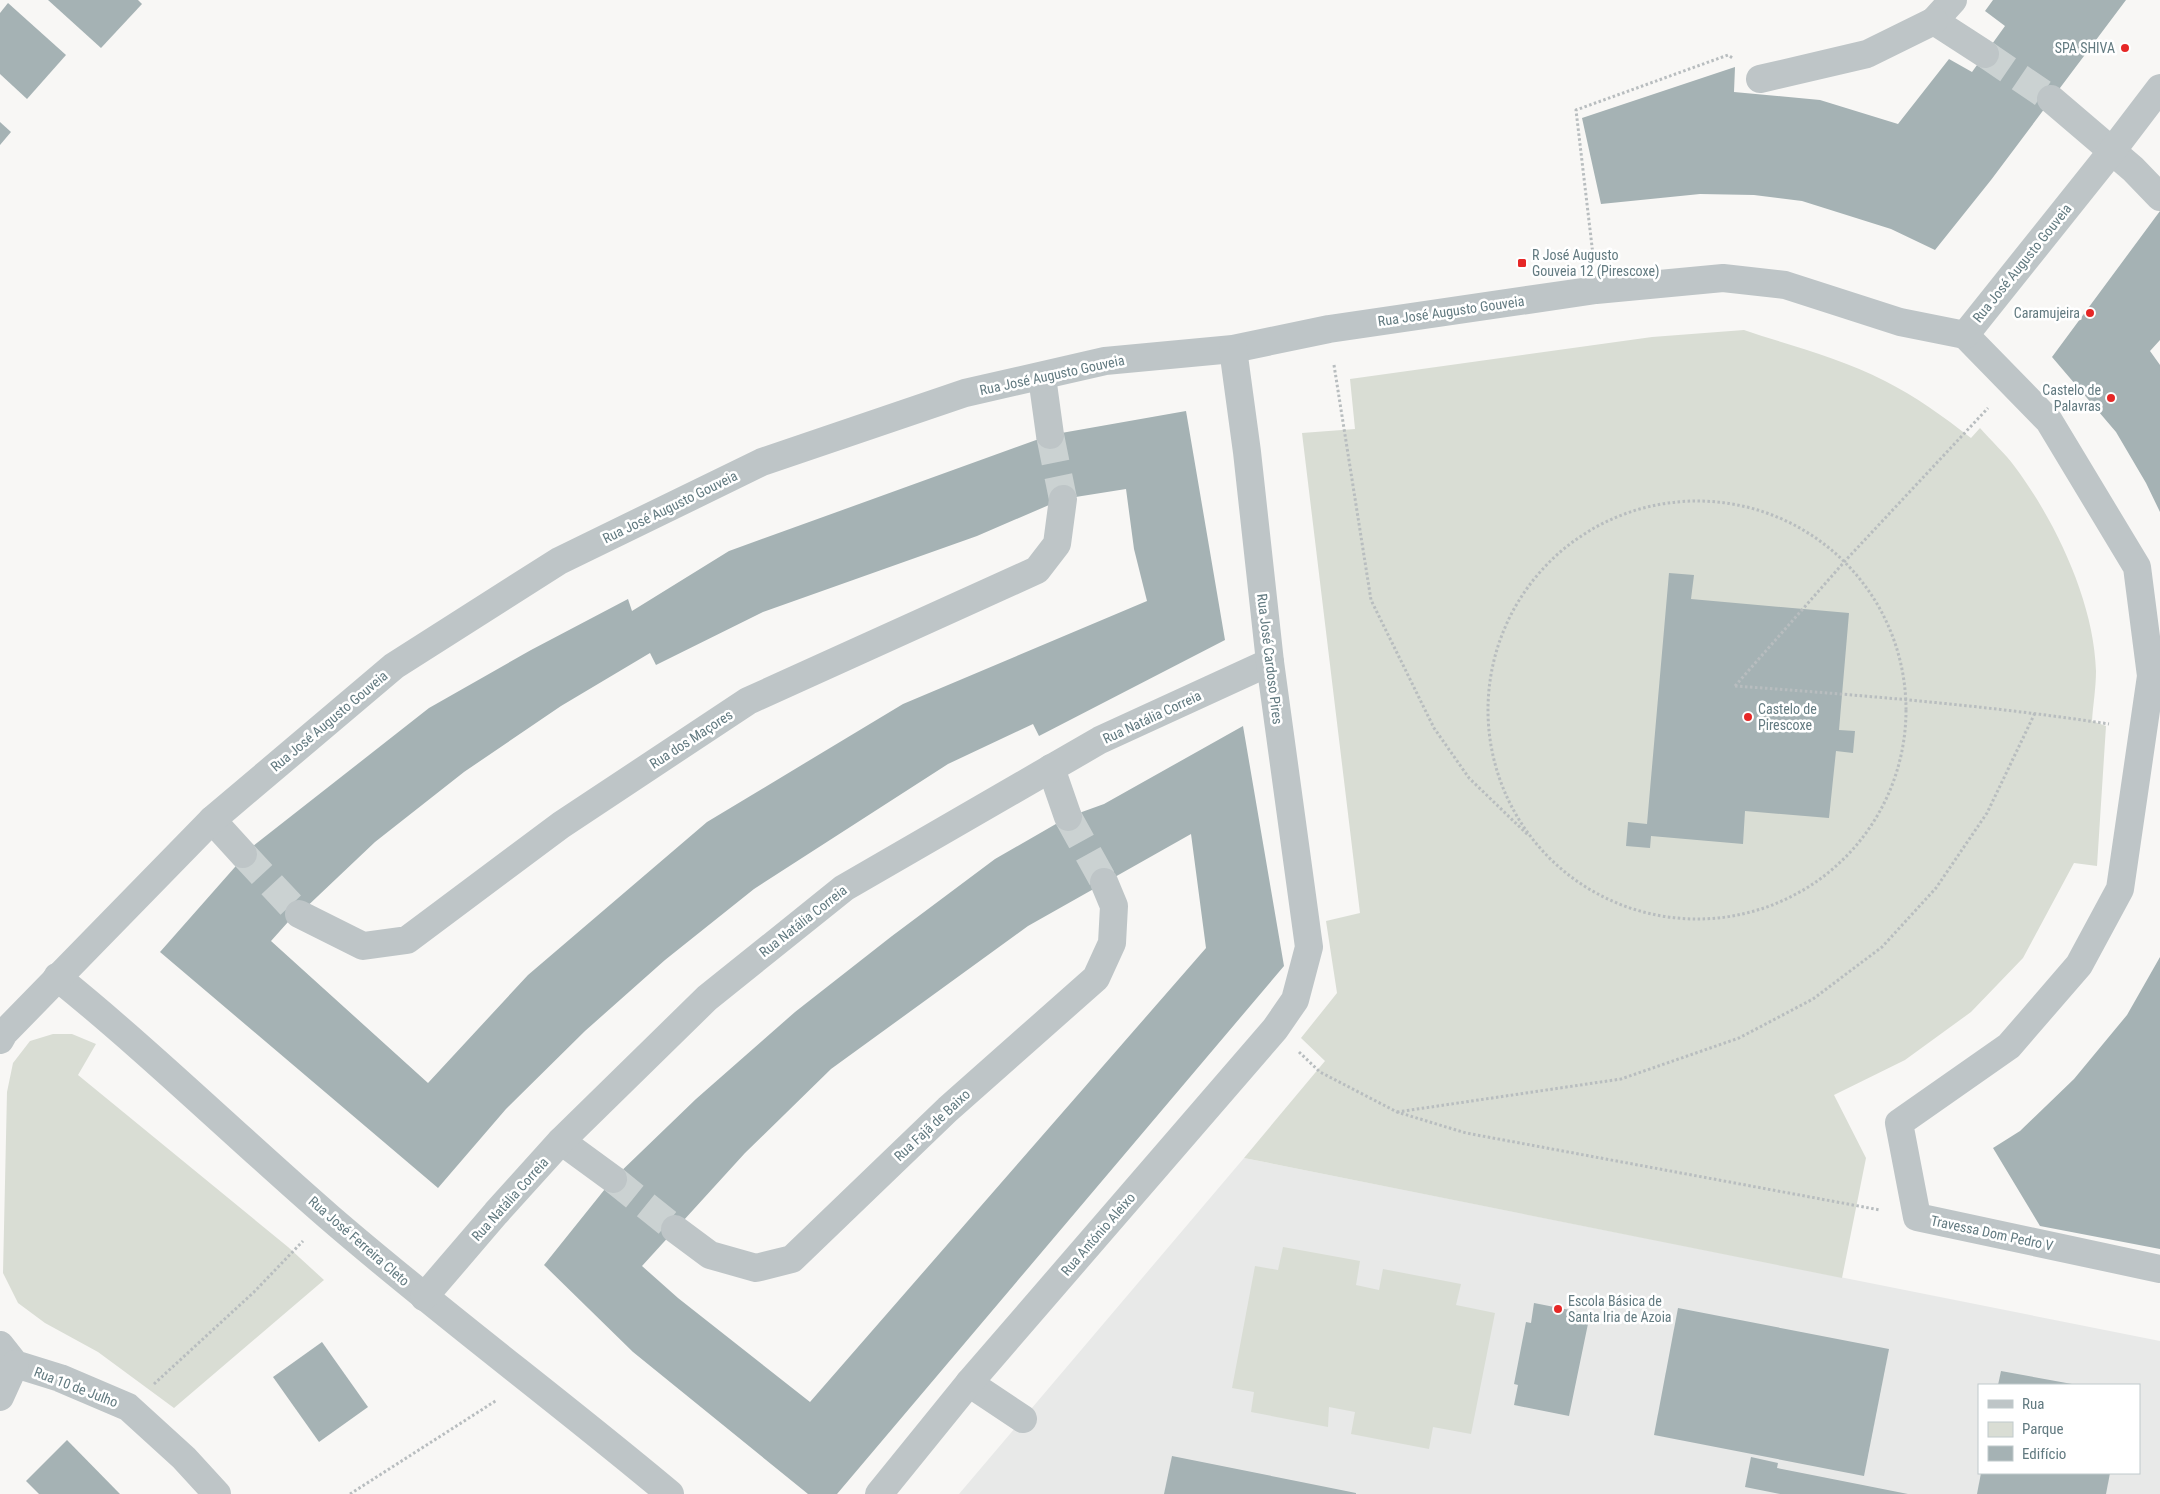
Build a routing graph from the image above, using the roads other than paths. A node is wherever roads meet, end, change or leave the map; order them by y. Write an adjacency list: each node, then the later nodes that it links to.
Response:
1 (1953, 0): 2 (street)
2 (1934, 21): 3 (street); 4 (street)
3 (1985, 54)
4 (1760, 79)
5 (2160, 88): 7 (street, Rua José Augusto Gouveia)
6 (2051, 99): 7 (street)
7 (2112, 151): 8 (street); 11 (street, Rua José Augusto Gouveia)
8 (2133, 169): 9 (street); 10 (street)
9 (2160, 178)
10 (2160, 197)
11 (1965, 335): 12 (street, Rua José Augusto Gouveia); 29 (street, Travessa Dom Pedro V)
12 (1233, 348): 13 (street, Rua José Augusto Gouveia); 16 (street, Rua José Cardoso Pires)
13 (1042, 377): 14 (street); 19 (street, Rua José Augusto Gouveia)
14 (1050, 435)
15 (1063, 499): 22 (street, Rua dos Maçores)
16 (1270, 662): 17 (street, Rua Natália Correia); 23 (street, Rua José Cardoso Pires)
17 (1051, 768): 18 (street); 26 (street, Rua Natália Correia)
18 (1068, 817)
19 (212, 820): 20 (street); 24 (street, Rua José Augusto Gouveia)
20 (243, 854)
21 (1104, 882): 28 (street, Rua Fajã de Baixo)
22 (299, 914)
23 (1305, 968): 32 (street, Rua António Aleixo)
24 (57, 977): 25 (street); 30 (street, Rua José Ferreira Cleto)
25 (0, 1040)
26 (561, 1141): 27 (street); 30 (street, Rua Natália Correia)
27 (613, 1179)
28 (675, 1229)
29 (2160, 1269)
30 (424, 1297): 36 (street, Rua José Ferreira Cleto)
31 (7, 1354): 33 (street); 35 (street, Rua 10 de Julho)
32 (969, 1383): 34 (street); 37 (street, Rua António Aleixo)
33 (0, 1397)
34 (1023, 1419)
35 (217, 1494)
36 (670, 1494)
37 (879, 1494)

